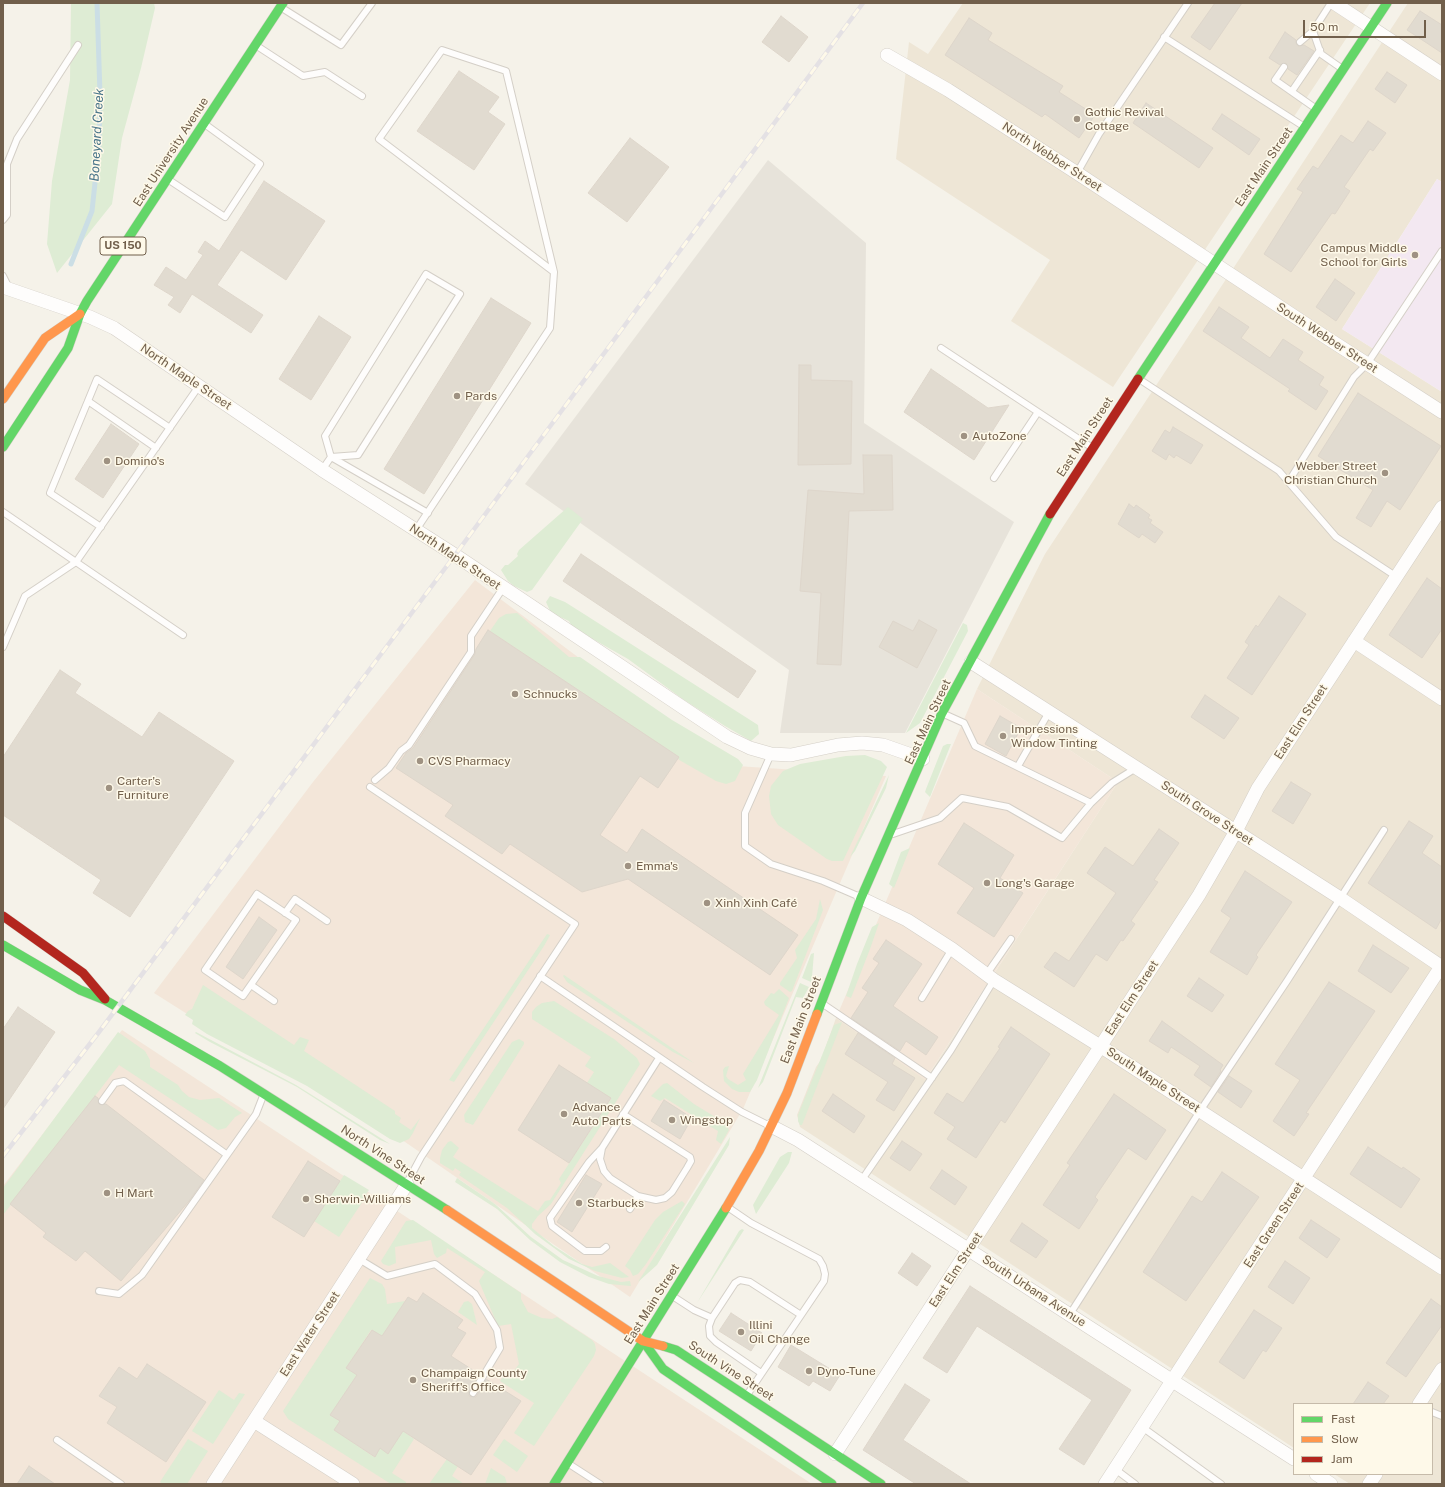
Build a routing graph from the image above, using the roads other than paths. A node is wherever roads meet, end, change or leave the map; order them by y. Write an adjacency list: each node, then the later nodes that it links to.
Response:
1 (372, 3): 5 (lane)
2 (1188, 3): 8 (lane)
3 (1333, 3): 6 (street); 7 (lane)
4 (1387, 3): 6 (main road, East Main Street)
5 (282, 5): 11 (main road, East University Avenue / US 150)
6 (1370, 27): 15 (main road, East Main Street); 16 (street)
7 (1313, 32): 9 (lane); 12 (lane)
8 (1164, 37): 21 (lane); 22 (lane)
9 (1300, 42)
10 (78, 45): 24 (lane)
11 (255, 46): 18 (lane); 20 (main road, East University Avenue / US 150)
12 (1320, 50): 15 (lane); 17 (lane)
13 (887, 55): 22 (street, North Webber Street)
14 (1284, 67): 17 (lane)
15 (1343, 69): 19 (main road, East Main Street)
16 (1442, 74)
17 (1292, 91): 19 (lane)
18 (362, 96)
19 (1316, 109): 21 (main road, East Main Street)
20 (204, 124): 23 (main road, East University Avenue / US 150); 23 (lane)
21 (1305, 127): 26 (main road, East Main Street)
22 (1077, 173): 26 (street, North Webber Street)
23 (167, 179): 30 (main road, East University Avenue / US 150)
24 (3, 220)
25 (1442, 251): 32 (lane)
26 (1214, 263): 32 (street, South Webber Street); 33 (main road, East Main Street)
27 (554, 272): 27 (lane); 49 (lane)
28 (3, 276): 29 (lane)
29 (6, 288): 30 (street, North Maple Street)
30 (80, 314): 34 (street, North Maple Street); 35 (main road, East University Avenue / US 150); 40 (main road, East University Avenue / US 150)
31 (941, 348): 37 (lane)
32 (1367, 364): 38 (street, South Webber Street); 46 (lane)
33 (1138, 378): 41 (main road, East Main Street); 46 (lane)
34 (199, 386): 39 (lane); 44 (street, North Maple Street)
35 (3, 399)
36 (88, 401): 39 (lane); 42 (lane); 50 (lane)
37 (1038, 412): 41 (lane); 45 (lane)
38 (1442, 412)
39 (170, 428): 42 (lane)
40 (3, 447)
41 (1092, 447): 58 (main road, East Main Street)
42 (156, 448): 50 (lane)
43 (331, 456): 43 (lane); 44 (lane); 49 (lane)
44 (322, 470): 51 (street, North Maple Street)
45 (994, 478)
46 (1289, 482): 53 (lane)
47 (1442, 507): 53 (street, East Elm Street)
48 (3, 512): 52 (lane)
49 (428, 513): 51 (lane)
50 (101, 527): 52 (lane)
51 (416, 530): 54 (street, North Maple Street)
52 (76, 562): 55 (lane); 57 (lane)
53 (1398, 577): 56 (street, East Elm Street)
54 (503, 588): 62 (street, North Maple Street); 66 (lane)
55 (183, 635)
56 (1354, 641): 59 (street); 70 (street, East Elm Street)
57 (3, 648)
58 (971, 662): 60 (street, South Grove Street); 61 (main road, East Main Street)
59 (1442, 699)
60 (1049, 712): 64 (lane); 65 (street, South Grove Street)
61 (942, 713): 63 (main road, East Main Street); 64 (lane)
62 (771, 754): 63 (street, North Maple Street); 72 (lane)
63 (923, 759): 71 (main road, East Main Street)
64 (1018, 766): 68 (lane)
65 (1136, 768): 68 (lane); 70 (street, South Grove Street)
66 (375, 780)
67 (370, 787): 81 (lane)
68 (1091, 803): 71 (lane)
69 (1384, 830): 73 (lane)
70 (1236, 831): 73 (street, South Grove Street); 88 (street, East Elm Street)
71 (887, 836): 72 (main road, East Main Street)
72 (862, 898): 79 (street, South Maple Street); 87 (main road, East Main Street)
73 (1340, 898): 80 (street, South Grove Street); 93 (lane)
74 (285, 913): 76 (lane); 83 (lane); 83 (lane)
75 (3, 916): 85 (main road, North Vine Street)
76 (327, 921)
77 (1011, 939): 82 (lane)
78 (3, 946): 85 (main road, North Vine Street)
79 (952, 949): 82 (street, South Maple Street); 84 (lane)
80 (1442, 966): 98 (street, East Green Street)
81 (540, 976): 89 (lane); 100 (lane)
82 (990, 977): 88 (street, South Maple Street); 90 (lane)
83 (251, 985): 86 (lane)
84 (922, 998)
85 (105, 1000): 91 (main road, North Vine Street)
86 (274, 1001)
87 (820, 1002): 90 (lane); 95 (main road, East Main Street)
88 (1100, 1046): 93 (street, South Maple Street); 105 (street, East Elm Street)
89 (659, 1058): 94 (lane); 95 (lane)
90 (932, 1078): 99 (lane)
91 (264, 1093): 97 (lane); 100 (main road, North Vine Street)
92 (102, 1101): 97 (lane)
93 (1200, 1111): 98 (street, South Maple Street); 110 (lane)
94 (624, 1114): 96 (lane); 101 (lane)
95 (771, 1126): 99 (street, South Urbana Avenue); 102 (main road, East Main Street)
96 (602, 1148): 101 (lane); 104 (lane)
97 (226, 1154): 108 (lane)
98 (1304, 1178): 107 (street, South Maple Street); 116 (street, East Green Street)
99 (861, 1181): 105 (street, South Urbana Avenue)
100 (407, 1184): 106 (street, East Water Street); 113 (main road, North Vine Street)
101 (638, 1196): 103 (lane)
102 (727, 1207): 109 (main road, East Main Street); 111 (lane)
103 (630, 1209)
104 (603, 1249)
105 (969, 1249): 110 (street, South Urbana Avenue); 123 (street, East Elm Street)
106 (359, 1259): 117 (lane); 120 (street, East Water Street)
107 (1442, 1268)
108 (99, 1291)
109 (671, 1295): 112 (lane); 113 (main road, East Main Street)
110 (1070, 1314): 116 (street, South Urbana Avenue)
111 (801, 1315): 112 (lane); 115 (lane)
112 (712, 1318): 115 (lane)
113 (643, 1341): 118 (main road, South Vine Street); 125 (main road, East Main Street); 129 (main road)
114 (1442, 1369): 119 (street)
115 (761, 1373): 118 (lane)
116 (1173, 1380): 121 (street, East Green Street); 124 (street, South Urbana Avenue)
117 (473, 1393)
118 (746, 1396): 123 (main road, South Vine Street)
119 (1420, 1403)
120 (254, 1421): 131 (street, East Water Street); 132 (street)
121 (1142, 1427): 126 (street, East Green Street); 139 (lane)
122 (58, 1440): 130 (lane)
123 (833, 1456): 136 (main road, South Vine Street)
124 (1293, 1458)
125 (567, 1463): 133 (main road, East Main Street); 134 (lane)
126 (1115, 1469): 137 (street, East Green Street); 138 (lane)
127 (1318, 1475): 140 (street)
128 (1375, 1475): 141 (street)
129 (819, 1477): 135 (main road)
130 (122, 1484)
131 (213, 1484)
132 (353, 1484)
133 (554, 1484)
134 (600, 1484)
135 (832, 1484)
136 (881, 1484)
137 (1105, 1484)
138 (1135, 1484)
139 (1220, 1484)
140 (1331, 1484)
141 (1369, 1484)

